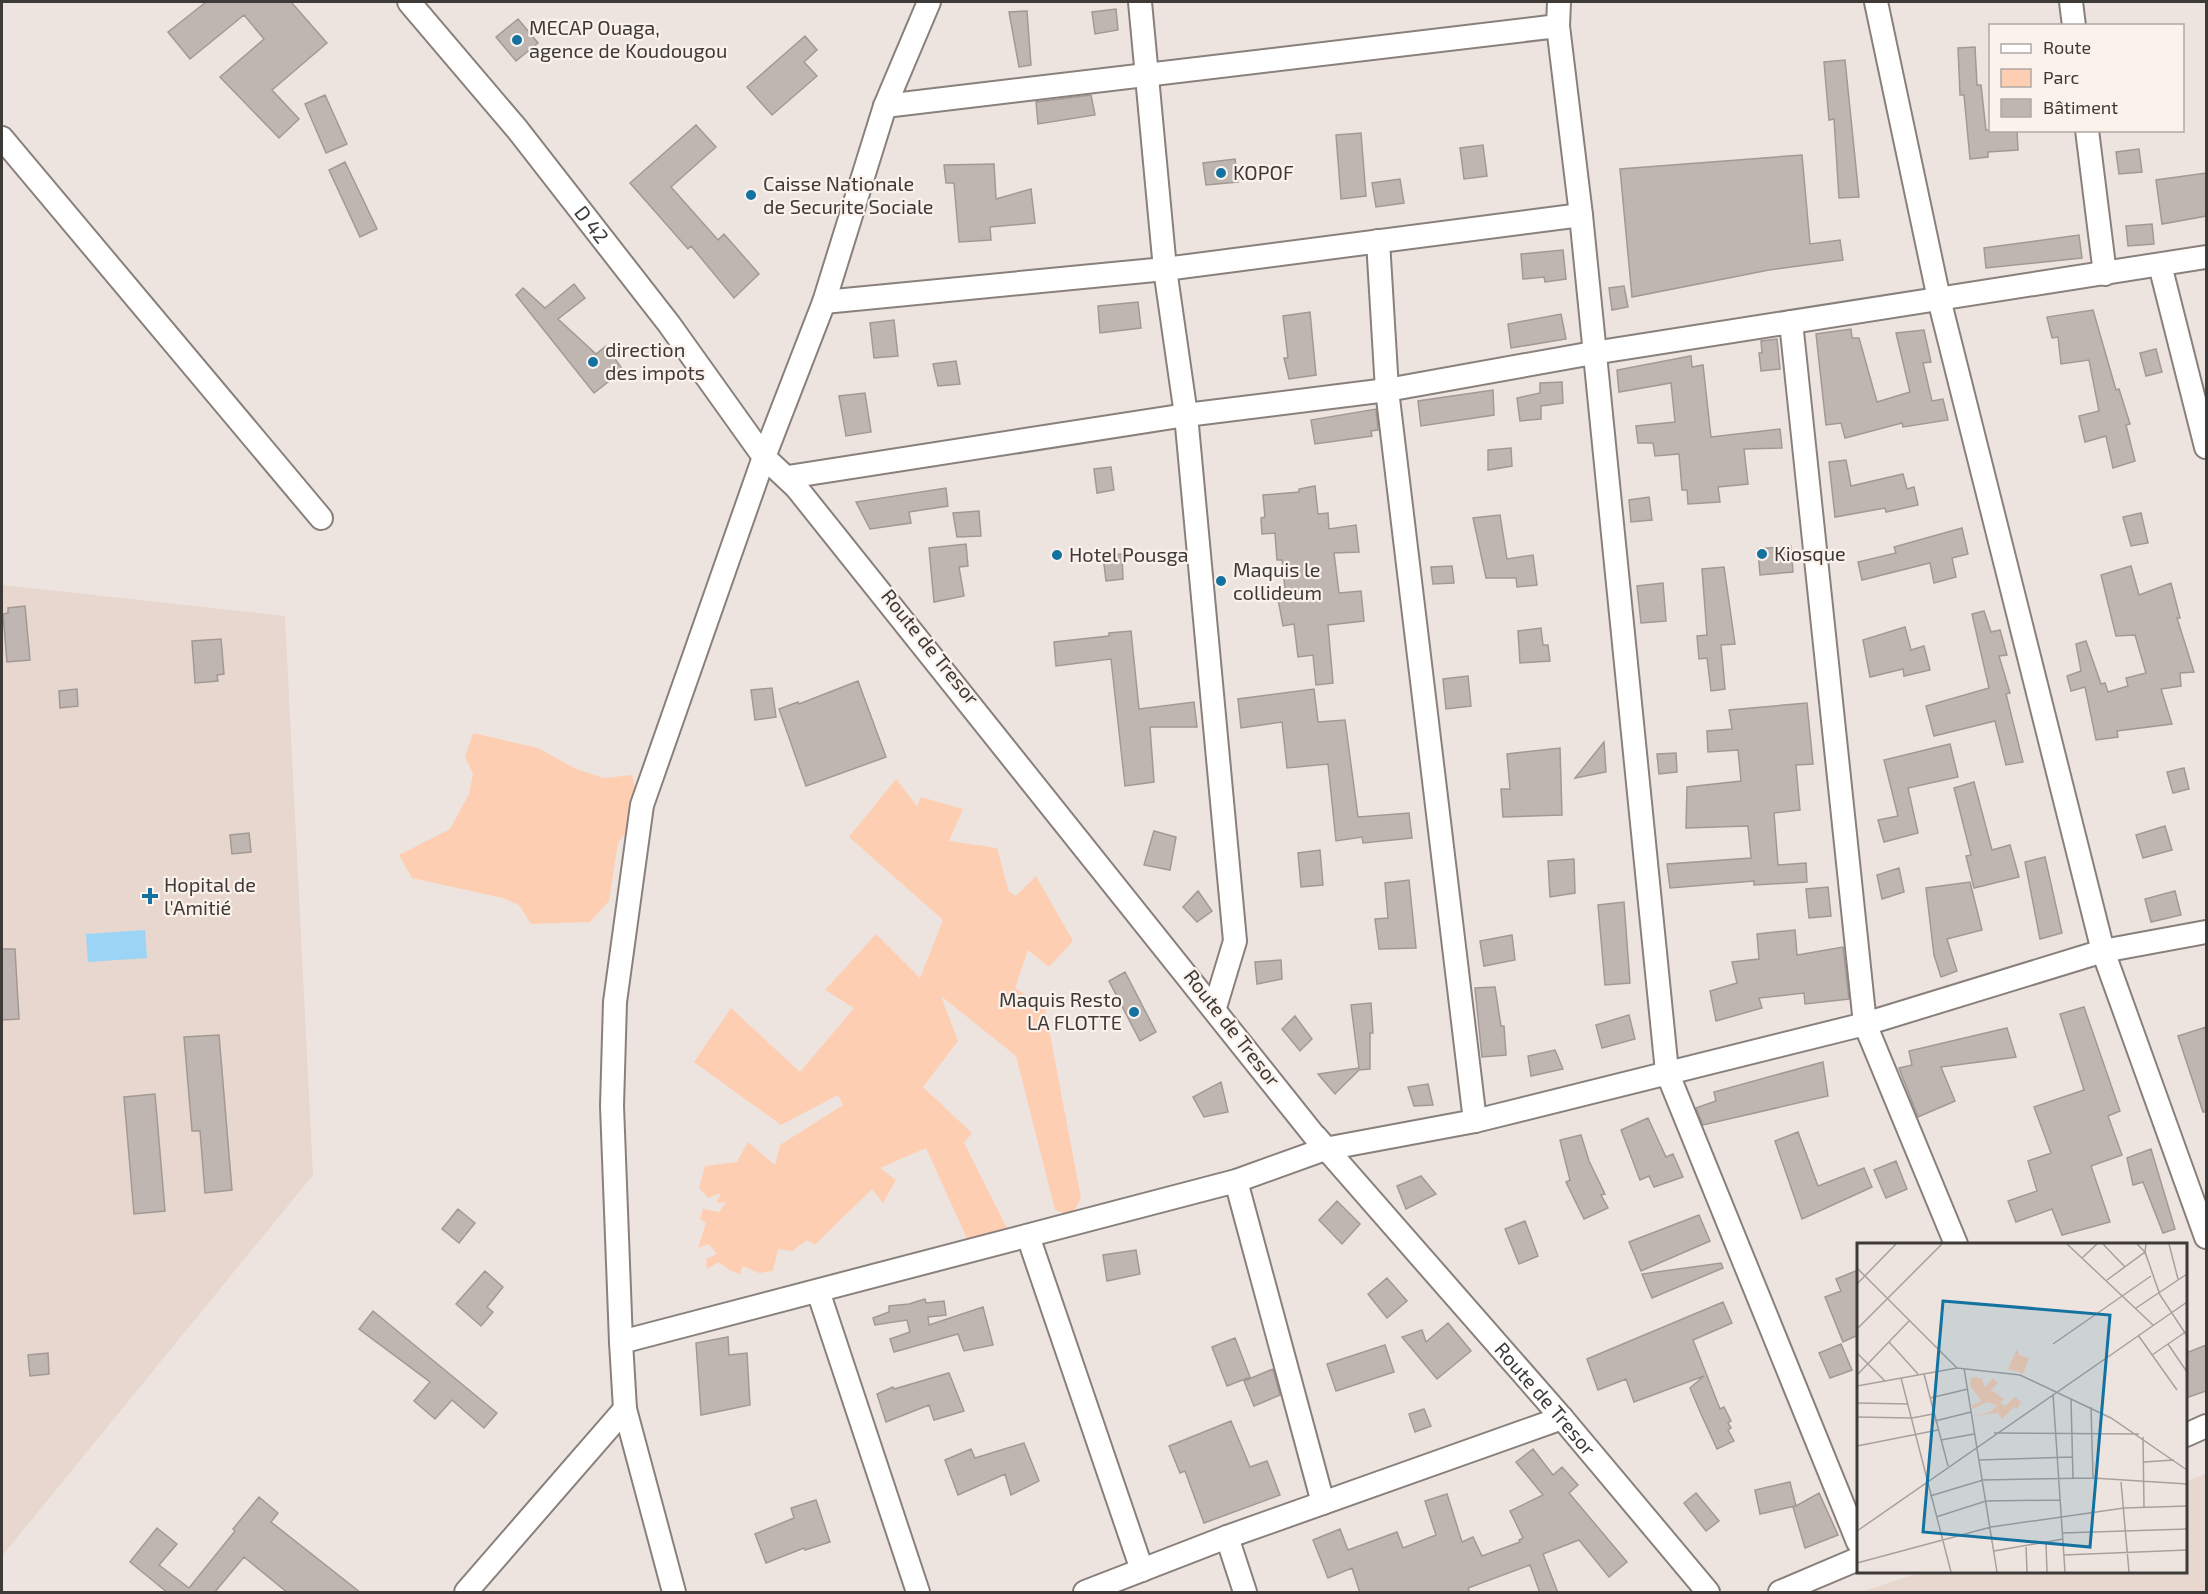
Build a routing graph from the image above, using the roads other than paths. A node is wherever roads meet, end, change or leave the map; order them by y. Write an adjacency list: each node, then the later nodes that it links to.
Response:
1 (409, 2): 27 (street, D 42 / D 42)
2 (929, 2): 10 (street)
3 (1140, 2): 9 (street)
4 (1559, 2): 8 (street)
5 (1876, 2): 19 (street)
6 (2071, 2): 7 (street)
7 (2074, 24)
8 (1558, 26): 9 (street); 13 (street)
9 (1148, 76): 10 (street); 17 (street)
10 (885, 105): 20 (street)
11 (2087, 132): 18 (street)
12 (2, 138): 29 (street)
13 (1581, 215): 14 (street); 22 (street)
14 (1378, 241): 17 (street); 23 (street)
15 (2206, 257): 16 (street)
16 (2160, 265): 18 (street); 25 (street)
17 (1165, 269): 20 (street); 24 (street)
18 (2104, 274): 19 (street)
19 (1939, 299): 21 (street); 31 (street)
20 (824, 302): 27 (street)
21 (1791, 322): 22 (street); 33 (street)
22 (1593, 353): 23 (street); 34 (street)
23 (1388, 390): 24 (street); 35 (street)
24 (1186, 415): 28 (street); 32 (street)
25 (2204, 424): 26 (street)
26 (2206, 447)
27 (764, 456): 28 (street, Route de Tresor); 42 (street)
28 (788, 477): 32 (street, Route de Tresor); 36 (street)
29 (321, 518)
30 (2206, 932): 31 (street)
31 (2103, 951): 33 (street); 39 (street)
32 (1216, 1004): 36 (street, Route de Tresor)
33 (1865, 1024): 34 (street); 40 (street)
34 (1667, 1072): 35 (street); 49 (street)
35 (1475, 1120): 36 (street)
36 (1325, 1149): 37 (street); 44 (street, Route de Tresor)
37 (1236, 1181): 38 (street); 47 (street)
38 (1028, 1236): 41 (street); 51 (street)
39 (2206, 1237)
40 (1955, 1243)
41 (818, 1291): 42 (street); 54 (street)
42 (621, 1342): 43 (street)
43 (624, 1408): 52 (street); 53 (street)
44 (1562, 1418): 47 (street); 57 (street, Route de Tresor)
45 (2206, 1426): 46 (street)
46 (2187, 1435)
47 (1323, 1503): 48 (street)
48 (1227, 1537): 51 (street); 56 (street)
49 (1857, 1540)
50 (1857, 1559): 58 (street)
51 (1142, 1570): 55 (street)
52 (466, 1593)
53 (674, 1593)
54 (918, 1593)
55 (1085, 1593)
56 (1245, 1593)
57 (1708, 1593)
58 (1780, 1593)

